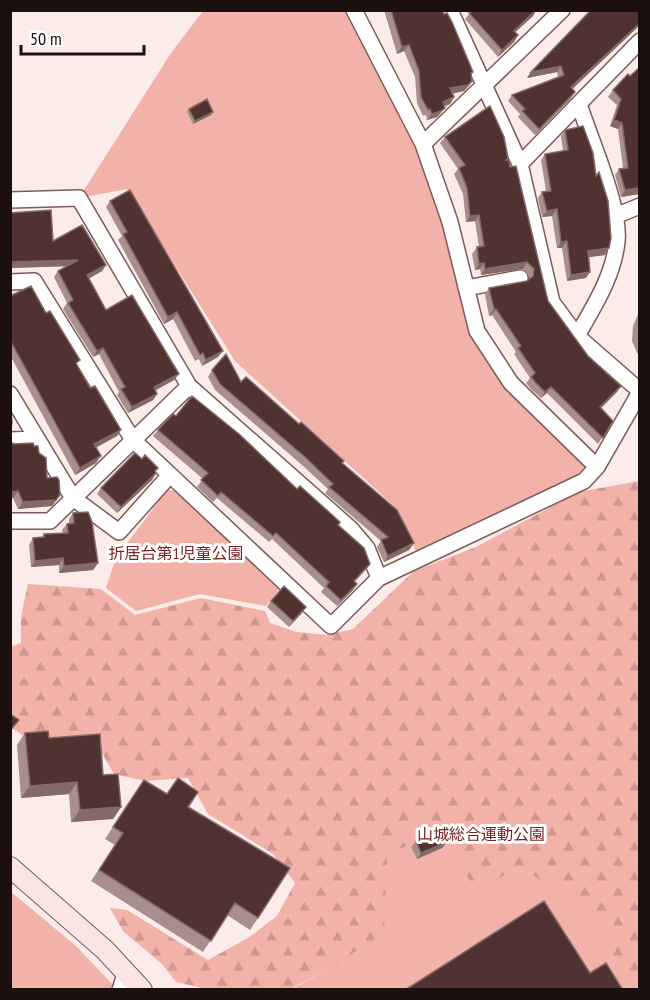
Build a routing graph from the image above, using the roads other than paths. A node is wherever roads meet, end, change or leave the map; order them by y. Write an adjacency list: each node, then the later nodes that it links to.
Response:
1 (354, 10): 7 (street)
2 (450, 10): 5 (street)
3 (562, 10): 5 (street)
4 (639, 41): 6 (street)
5 (486, 86): 7 (street); 8 (street)
6 (579, 104): 8 (street); 11 (street)
7 (423, 144): 14 (street)
8 (520, 164): 12 (street)
9 (10, 200): 16 (street)
10 (639, 206): 11 (street)
11 (615, 216): 15 (street)
12 (533, 274): 14 (street); 15 (street)
13 (10, 282): 21 (street)
14 (466, 288): 22 (street)
15 (577, 336): 17 (street)
16 (189, 386): 21 (street); 26 (street)
17 (639, 392): 22 (street)
18 (10, 394): 19 (street)
19 (36, 439): 20 (street); 24 (street)
20 (10, 440)
21 (133, 440): 23 (street); 24 (street)
22 (597, 467): 26 (street)
23 (170, 475): 24 (street); 26 (street)
24 (73, 498): 25 (street)
25 (10, 521)
26 (379, 578)
27 (10, 867): 28 (street)
28 (126, 970): 29 (street); 30 (street)
29 (120, 990)
30 (142, 990)

